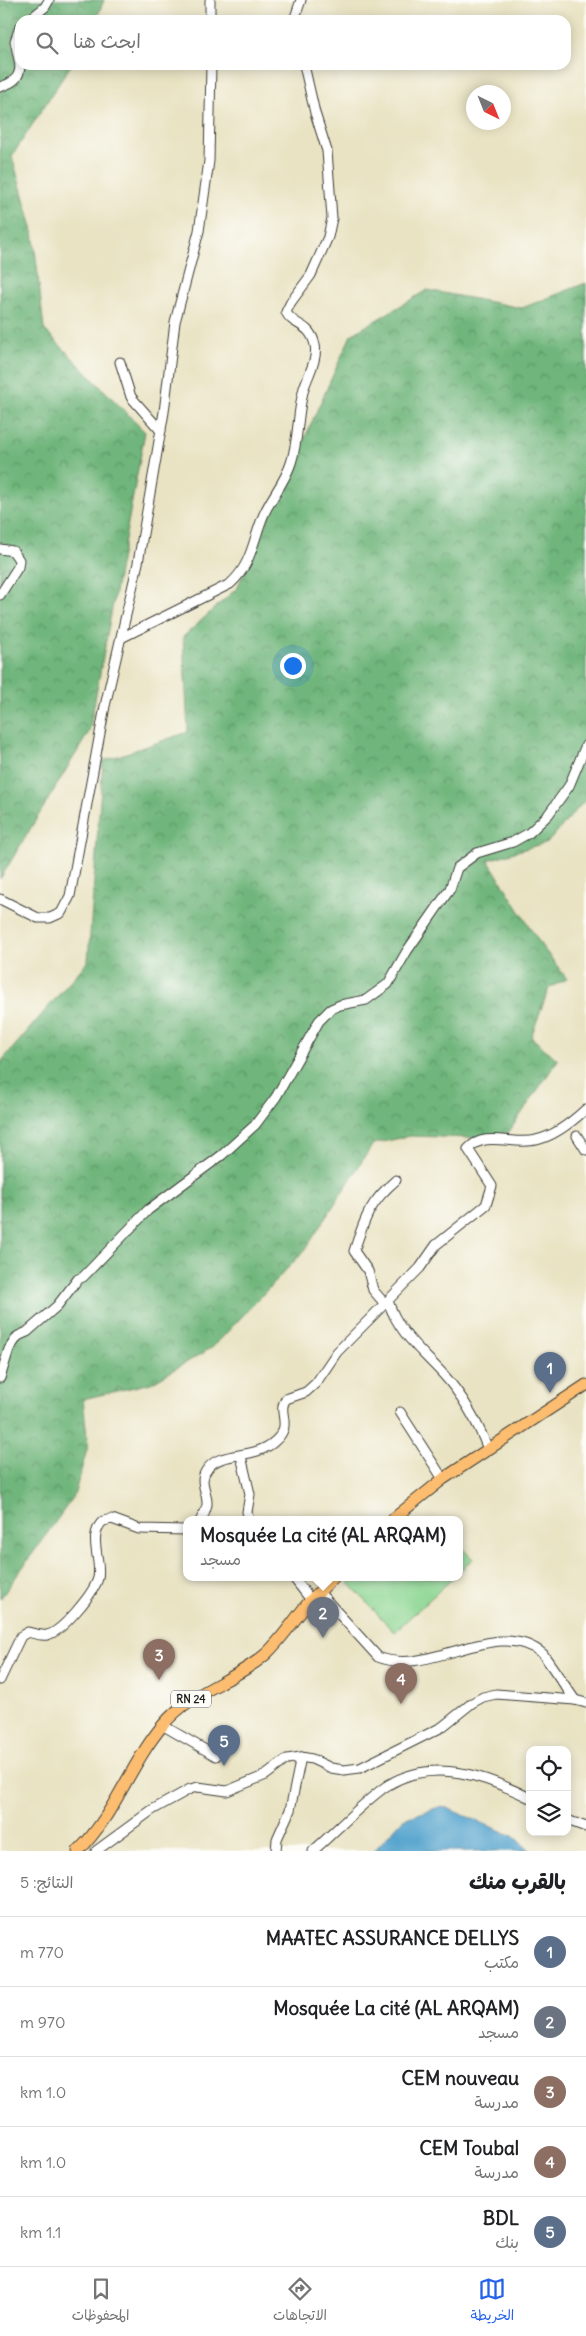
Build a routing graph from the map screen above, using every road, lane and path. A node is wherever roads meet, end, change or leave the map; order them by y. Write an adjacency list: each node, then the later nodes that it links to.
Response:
1 (49, 0): 4 (street)
2 (210, 0): 5 (street)
3 (301, 0): 6 (street)
4 (36, 15)
5 (210, 15)
6 (296, 15)
7 (19, 70): 10 (street)
8 (211, 70): 12 (street)
9 (305, 70): 15 (street)
10 (0, 87)
11 (120, 362): 12 (street)
12 (161, 431): 15 (street)
13 (0, 549): 14 (street)
14 (0, 595)
15 (121, 638): 17 (street)
16 (586, 745): 23 (street)
17 (0, 899)
18 (586, 1109): 22 (street)
19 (577, 1136): 20 (street)
20 (586, 1150)
21 (396, 1180): 22 (street)
22 (387, 1303): 26 (street); 27 (street)
23 (0, 1378)
24 (586, 1385): 26 (main road)
25 (400, 1412): 28 (street)
26 (488, 1449): 28 (main road)
27 (242, 1456): 29 (street); 30 (street)
28 (443, 1479): 31 (main road)
29 (202, 1516)
30 (248, 1516)
31 (398, 1516)
32 (183, 1530): 36 (street)
33 (298, 1581): 35 (street)
34 (330, 1581): 35 (main road, RN 24)
35 (315, 1596): 37 (street); 39 (main road, RN 24)
36 (0, 1680)
37 (575, 1700): 38 (street); 41 (street)
38 (586, 1703)
39 (162, 1725): 40 (street); 45 (main road, RN 24)
40 (216, 1756)
41 (301, 1757): 46 (street); 47 (street)
42 (526, 1796): 48 (street)
43 (571, 1821): 44 (street)
44 (586, 1827)
45 (78, 1851)
46 (96, 1851)
47 (276, 1851)
48 (313, 1851)

